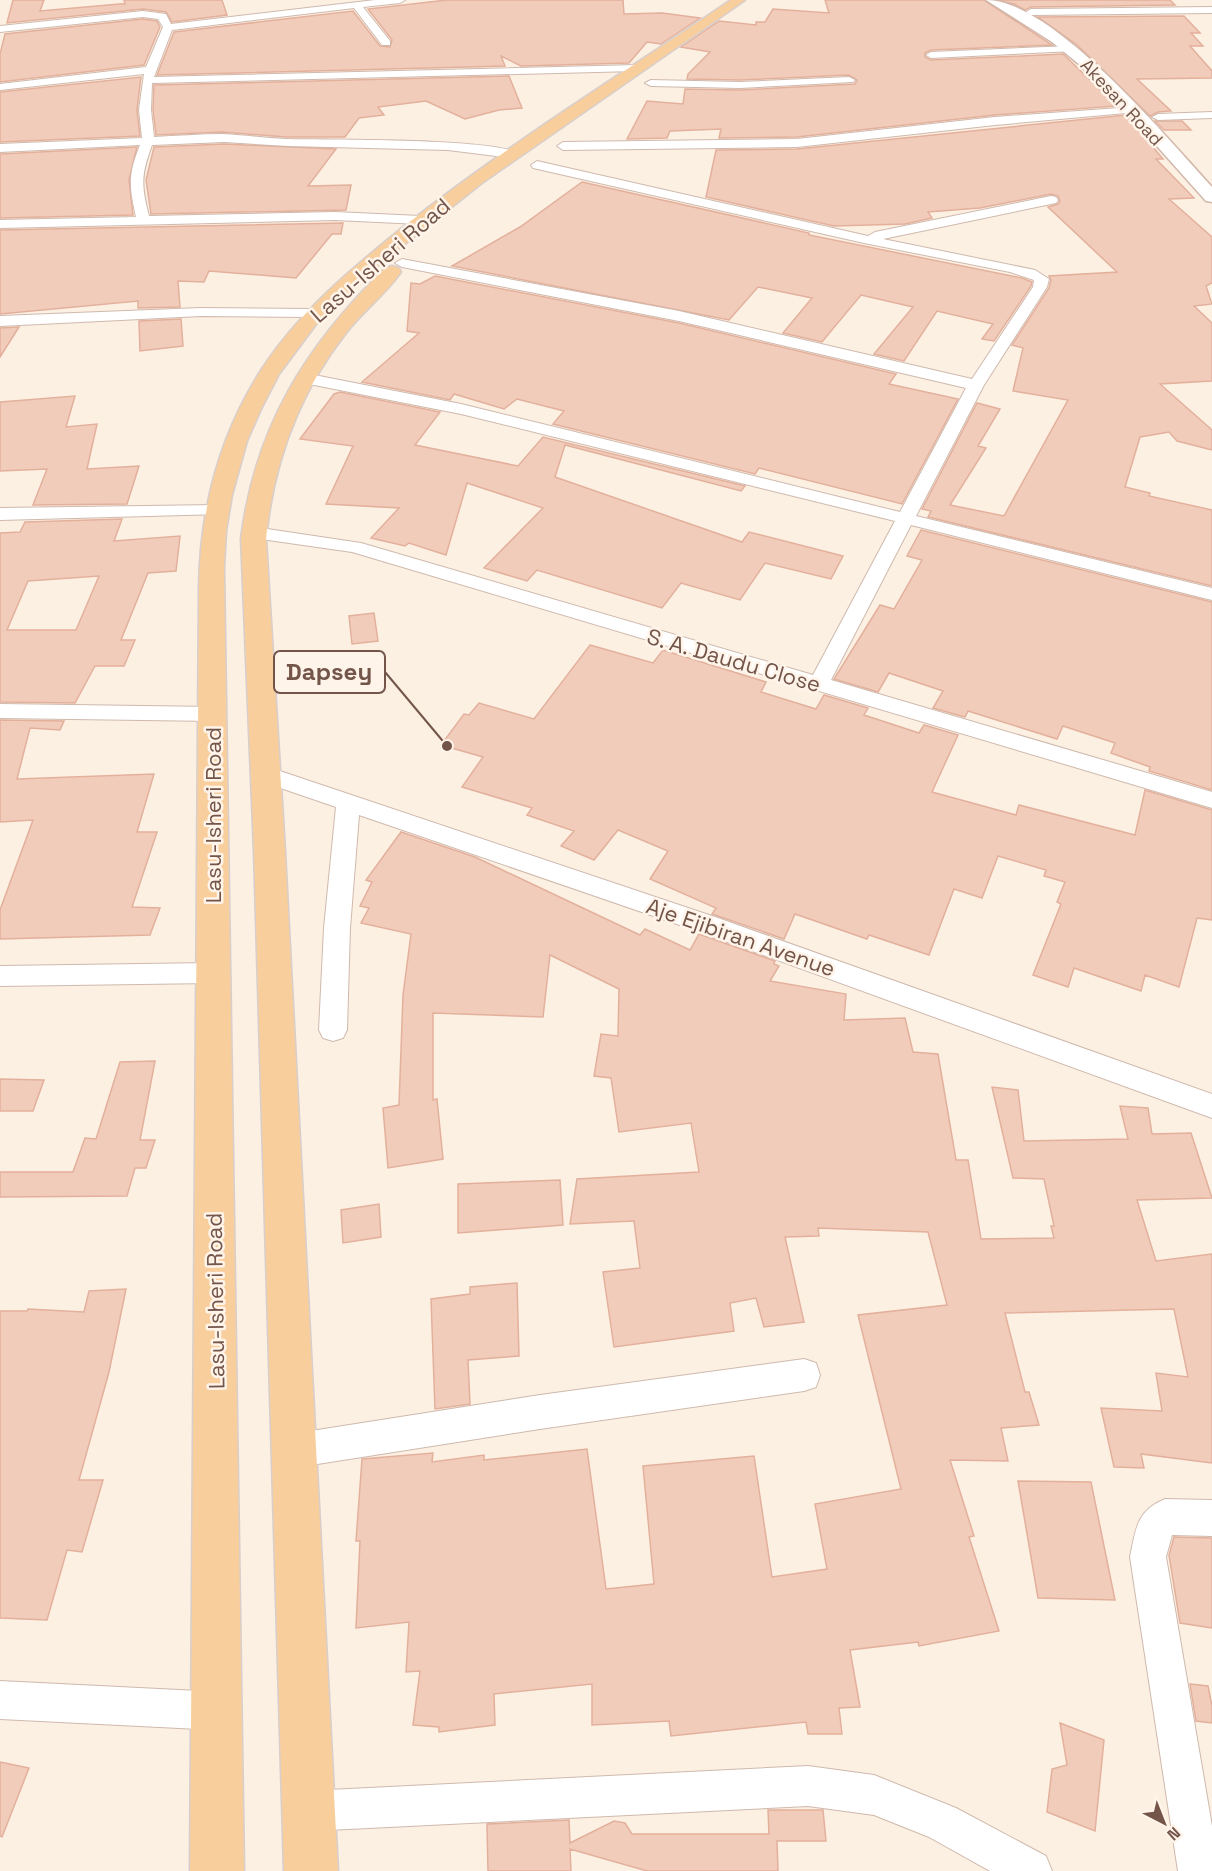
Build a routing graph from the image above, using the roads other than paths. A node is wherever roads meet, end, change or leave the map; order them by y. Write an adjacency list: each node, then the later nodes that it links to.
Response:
1 (400, 0): 7 (street)
2 (739, 0): 19 (main road, Lasu-Isheri Road)
3 (760, 0): 19 (main road, Lasu-Isheri Road)
4 (992, 0): 16 (street, Akesan Road)
5 (1004, 0): 10 (street, Akesan Road)
6 (1173, 0): 8 (street)
7 (352, 4): 11 (street); 15 (street)
8 (1183, 10): 9 (street); 10 (street)
9 (1212, 10)
10 (1031, 12): 24 (street, Akesan Road)
11 (168, 27): 13 (street); 18 (street)
12 (0, 28): 13 (street)
13 (12, 28): 14 (street)
14 (5, 39)
15 (386, 44)
16 (1071, 49): 17 (street); 22 (street, Akesan Road)
17 (931, 55)
18 (148, 75): 19 (street); 21 (street); 25 (street)
19 (644, 75): 20 (street); 26 (main road, Lasu-Isheri Road); 28 (main road, Lasu-Isheri Road)
20 (849, 81)
21 (0, 87)
22 (1132, 110): 26 (street); 30 (street, Akesan Road)
23 (1212, 116): 24 (street)
24 (1158, 117): 29 (street, Akesan Road)
25 (148, 140): 27 (street); 28 (street); 32 (street)
26 (563, 146): 28 (main road, Lasu-Isheri Road)
27 (0, 148)
28 (524, 159): 33 (main road, Lasu-Isheri Road); 35 (street); 36 (main road, Lasu-Isheri Road)
29 (1212, 176)
30 (1212, 197)
31 (1051, 200): 35 (street)
32 (143, 220): 33 (street); 34 (street)
33 (420, 220): 37 (main road, Lasu-Isheri Road)
34 (0, 224)
35 (864, 239): 40 (street)
36 (402, 262): 39 (main road, Lasu-Isheri Road); 40 (street)
37 (314, 313): 38 (street); 41 (main road, Lasu-Isheri Road)
38 (0, 321)
39 (304, 378): 43 (street); 44 (main road, Lasu-Isheri Road)
40 (976, 385): 43 (street)
41 (217, 510): 42 (street); 48 (main road, Lasu-Isheri Road)
42 (0, 514)
43 (907, 520): 45 (street); 46 (street)
44 (254, 533): 46 (street, S. A. Daudu Close); 49 (main road, Lasu-Isheri Road)
45 (1212, 594)
46 (819, 685): 50 (street, S. A. Daudu Close)
47 (0, 711): 48 (street)
48 (214, 714): 52 (main road, Lasu-Isheri Road)
49 (268, 775): 51 (street, Aje Ejibiran Avenue); 57 (main road, Lasu-Isheri Road)
50 (1212, 800)
51 (348, 802): 54 (street); 55 (street, Aje Ejibiran Avenue)
52 (212, 973): 53 (street); 60 (main road, Lasu-Isheri Road)
53 (0, 976)
54 (333, 1030)
55 (1212, 1106)
56 (804, 1375): 57 (street)
57 (292, 1451): 61 (main road, Lasu-Isheri Road)
58 (1212, 1518): 65 (street)
59 (0, 1700): 60 (street)
60 (219, 1711): 62 (main road, Lasu-Isheri Road)
61 (308, 1812): 63 (main road, Lasu-Isheri Road); 64 (street)
62 (217, 1871)
63 (311, 1871)
64 (1031, 1871)
65 (1199, 1871)

